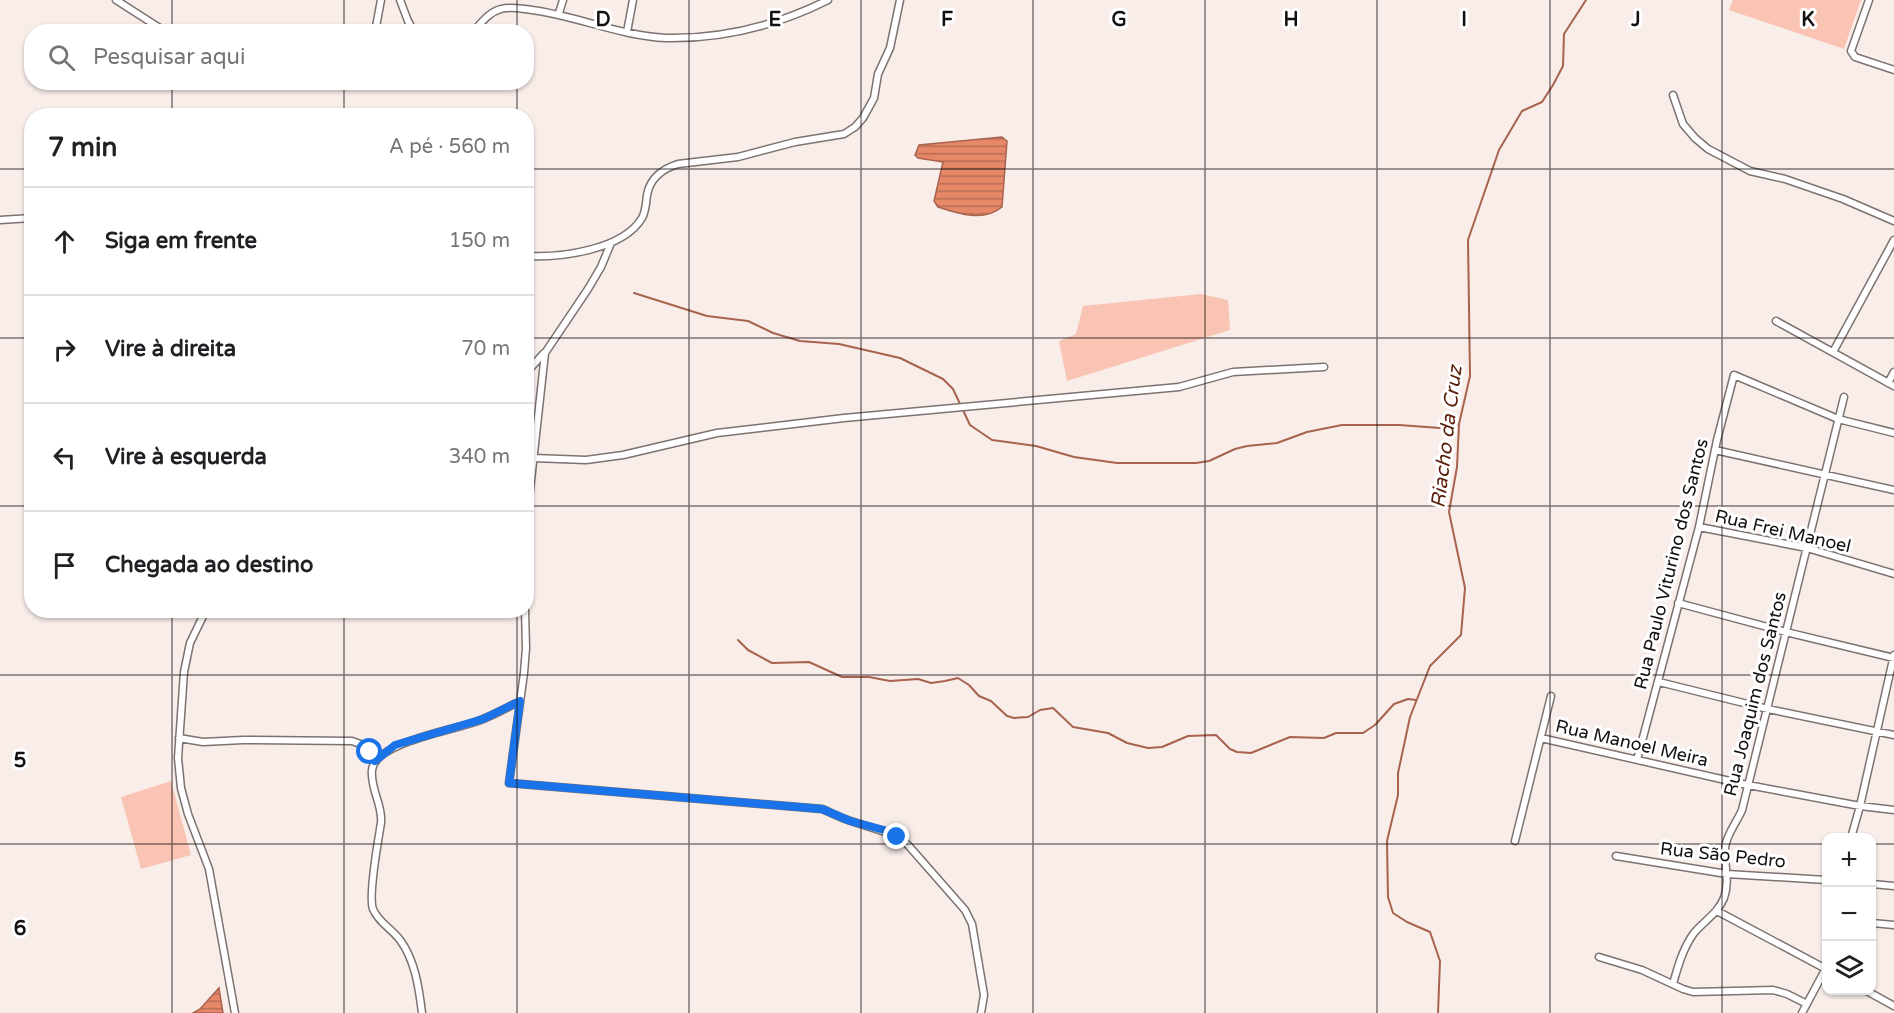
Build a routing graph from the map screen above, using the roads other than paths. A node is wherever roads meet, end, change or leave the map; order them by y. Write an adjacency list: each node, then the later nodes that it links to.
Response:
1 (116, 0): 10 (street)
2 (381, 0): 11 (street)
3 (400, 0): 12 (street)
4 (563, 0): 9 (street)
5 (633, 0): 14 (street)
6 (828, 0): 14 (street)
7 (900, 0): 21 (street)
8 (1869, 0): 15 (street)
9 (559, 14): 13 (street); 14 (street)
10 (154, 24)
11 (376, 24)
12 (410, 24)
13 (480, 24)
14 (627, 32)
15 (1894, 70)
16 (1673, 95): 19 (street)
17 (24, 218): 18 (street)
18 (0, 220)
19 (1894, 221)
20 (1894, 240): 24 (street)
21 (611, 243): 22 (street); 25 (street)
22 (534, 256)
23 (1776, 321): 24 (street)
24 (1833, 352): 29 (street)
25 (545, 353): 26 (street); 33 (street)
26 (534, 365)
27 (1324, 367): 35 (street)
28 (1894, 372): 29 (street)
29 (1891, 385)
30 (1844, 398): 31 (street, Rua Joaquim dos Santos)
31 (1839, 419): 32 (street); 34 (street, Rua Paulo Viturino dos Santos); 36 (street, Rua Joaquim dos Santos)
32 (1894, 433)
33 (534, 449)
34 (1715, 450): 36 (street); 38 (street, Rua Paulo Viturino dos Santos)
35 (534, 458)
36 (1826, 474): 37 (street); 39 (street, Rua Joaquim dos Santos)
37 (1894, 490)
38 (1700, 527): 39 (street, Rua Frei Manoel); 41 (street, Rua Paulo Viturino dos Santos)
39 (1808, 548): 40 (street, Rua Frei Manoel); 44 (street, Rua Joaquim dos Santos)
40 (1894, 574)
41 (1678, 603): 44 (street); 46 (street, Rua Paulo Viturino dos Santos)
42 (202, 618): 52 (street)
43 (525, 618): 48 (street)
44 (1786, 632): 45 (street); 49 (street, Rua Joaquim dos Santos)
45 (1894, 657): 50 (street)
46 (1659, 682): 49 (street); 54 (street, Rua Paulo Viturino dos Santos)
47 (1551, 696): 53 (street)
48 (520, 701): 55 (street); 78 (street)
49 (1768, 709): 50 (street); 56 (street, Rua Joaquim dos Santos)
50 (1877, 733): 51 (street); 57 (street)
51 (1894, 735)
52 (179, 738): 55 (street); 76 (street)
53 (1541, 738): 54 (street, Rua Manoel Meira); 60 (street)
54 (1637, 760): 56 (street, Rua Manoel Meira)
55 (375, 761): 77 (street)
56 (1748, 784): 57 (street, Rua Manoel Meira); 62 (street, Rua Joaquim dos Santos)
57 (1860, 806): 58 (street, Rua Manoel Meira); 59 (street)
58 (1894, 810)
59 (1852, 833)
60 (1515, 841)
61 (1616, 856): 62 (street, Rua São Pedro)
62 (1727, 874): 63 (street, Rua São Pedro); 66 (street, Rua Joaquim dos Santos)
63 (1822, 880)
64 (1876, 884): 65 (street)
65 (1894, 886)
66 (1717, 911): 70 (street); 72 (street, Rua Joaquim dos Santos)
67 (1876, 923): 68 (street)
68 (1894, 925)
69 (1599, 957): 72 (street)
70 (1822, 967)
71 (1822, 976): 74 (street)
72 (1672, 984): 74 (street)
73 (1874, 995): 75 (street)
74 (1807, 1004): 79 (street)
75 (1894, 1006)
76 (235, 1013)
77 (422, 1013)
78 (981, 1013)
79 (1802, 1013)

